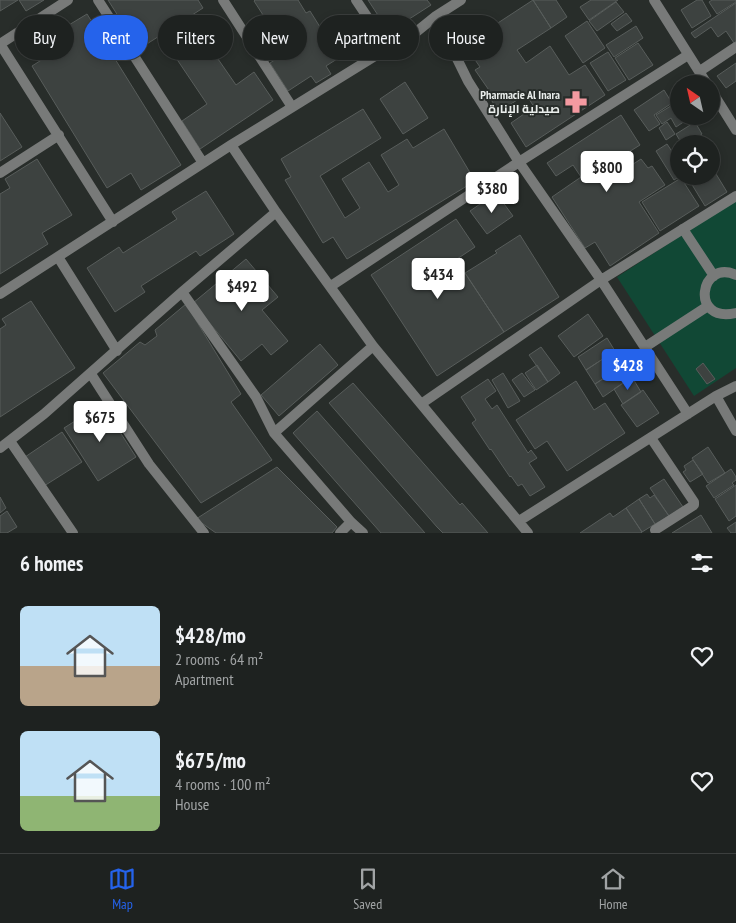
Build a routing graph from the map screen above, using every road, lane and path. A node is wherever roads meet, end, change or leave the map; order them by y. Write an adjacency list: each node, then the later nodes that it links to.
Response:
1 (68, 0): 20 (street)
2 (98, 0): 23 (street)
3 (223, 0): 18 (street)
4 (356, 0): 7 (street)
5 (460, 0): 8 (street)
6 (654, 0): 12 (street)
7 (366, 15)
8 (438, 15)
9 (429, 22): 10 (street)
10 (419, 30)
11 (736, 47): 15 (street)
12 (688, 55): 15 (street); 22 (street)
13 (368, 60): 18 (street)
14 (458, 60): 22 (street)
15 (700, 71): 16 (street)
16 (702, 75)
17 (720, 104): 19 (street)
18 (292, 107): 21 (street)
19 (736, 130)
20 (59, 135): 24 (street); 27 (street)
21 (231, 145): 23 (street); 26 (street)
22 (519, 162): 32 (street); 33 (street)
23 (203, 163): 27 (street)
24 (0, 173)
25 (736, 196): 28 (street)
26 (276, 212): 33 (street); 34 (street)
27 (113, 222): 29 (street)
28 (683, 229): 31 (street); 32 (street)
29 (58, 257): 35 (street); 40 (street)
30 (736, 275): 31 (street)
31 (714, 276): 36 (street)
32 (601, 280): 39 (street); 44 (street)
33 (331, 286): 38 (street)
34 (182, 292): 40 (street); 47 (street)
35 (0, 293)
36 (708, 306): 37 (street); 39 (street)
37 (736, 313)
38 (373, 346): 44 (street); 47 (street)
39 (645, 347): 45 (street)
40 (117, 351): 41 (street)
41 (91, 374): 49 (street); 55 (street)
42 (736, 386): 43 (street)
43 (716, 396): 45 (street); 46 (street)
44 (421, 404): 51 (street)
45 (688, 414): 48 (street)
46 (736, 431)
47 (274, 433): 52 (street)
48 (651, 438): 51 (street); 53 (street)
49 (10, 441): 50 (street); 54 (street)
50 (0, 448)
51 (519, 521): 58 (street)
52 (351, 522): 56 (street); 57 (street)
53 (656, 530)
54 (73, 533)
55 (204, 533)
56 (340, 533)
57 (363, 533)
58 (528, 533)

